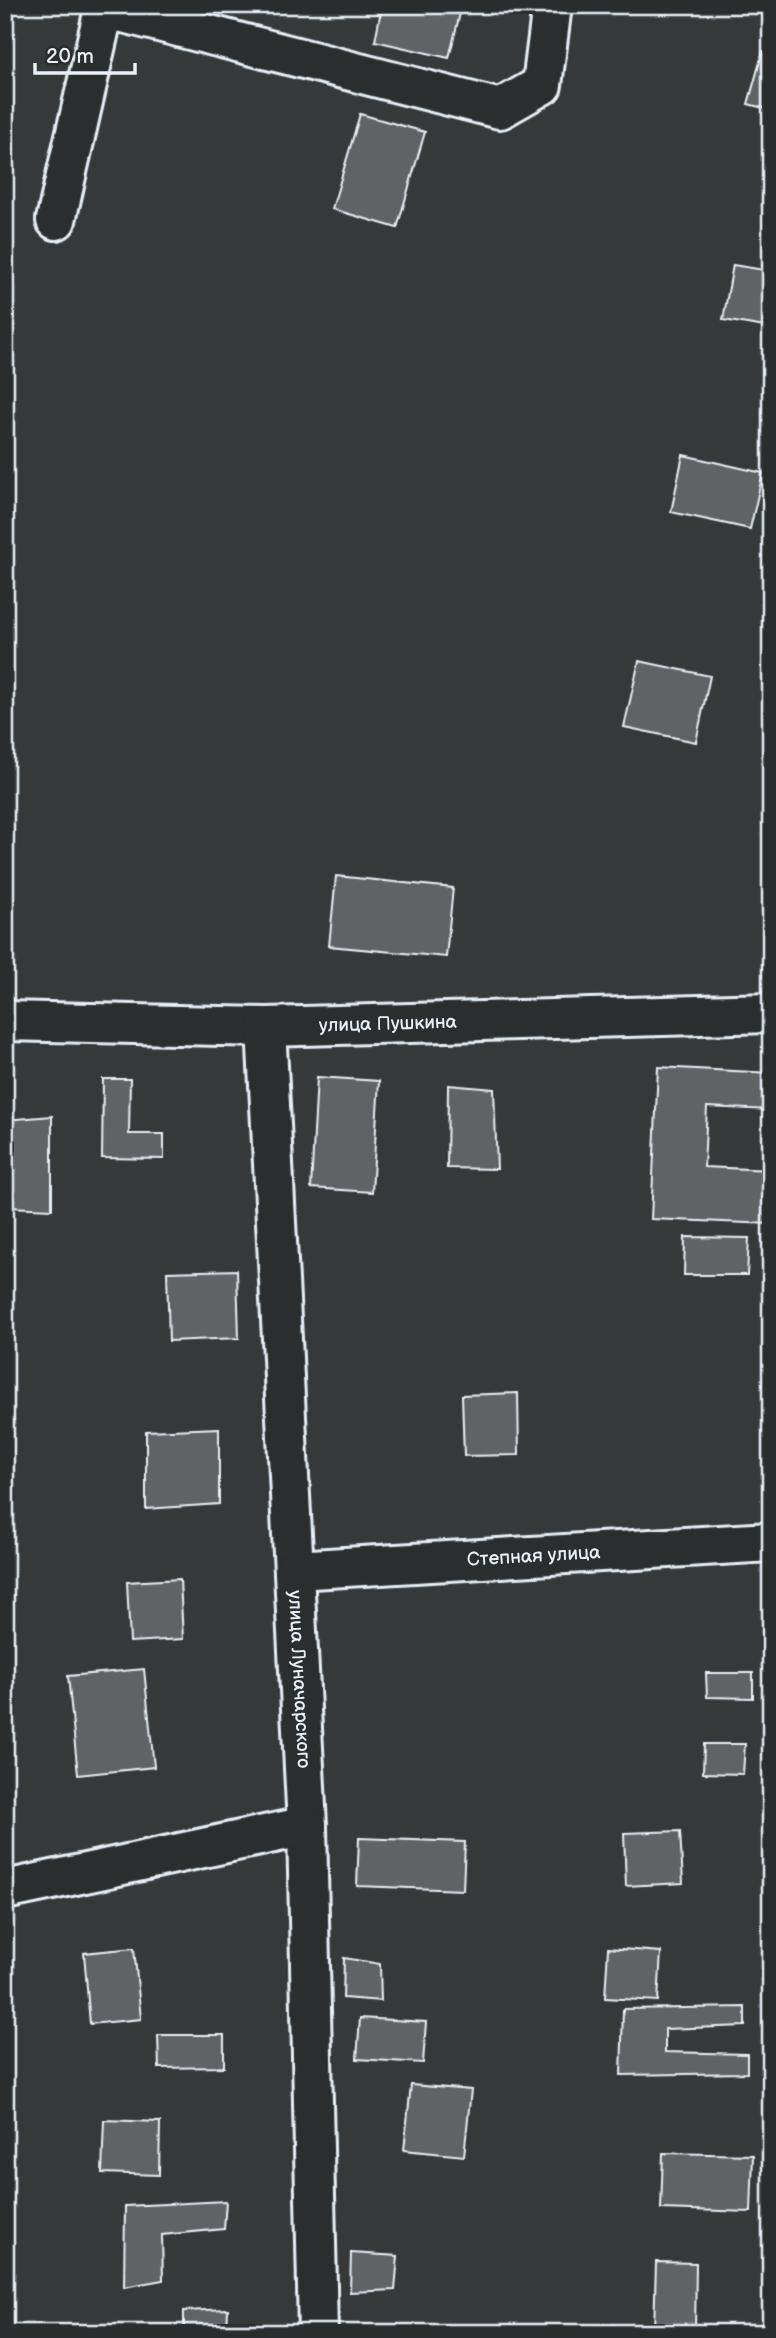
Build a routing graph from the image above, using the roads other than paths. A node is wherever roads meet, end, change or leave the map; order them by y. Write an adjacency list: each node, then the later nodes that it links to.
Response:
1 (552, 5): 2 (street)
2 (105, 7): 3 (street)
3 (56, 220)
4 (771, 1013): 6 (street, улица Пушкина)
5 (5, 1021): 6 (street, улица Пушкина)
6 (266, 1027): 8 (street, улица Луначарского)
7 (771, 1542): 8 (street, Степная улица)
8 (294, 1570): 9 (street, улица Луначарского)
9 (307, 1826): 10 (street); 11 (street, улица Луначарского)
10 (5, 1890)
11 (318, 2333)

